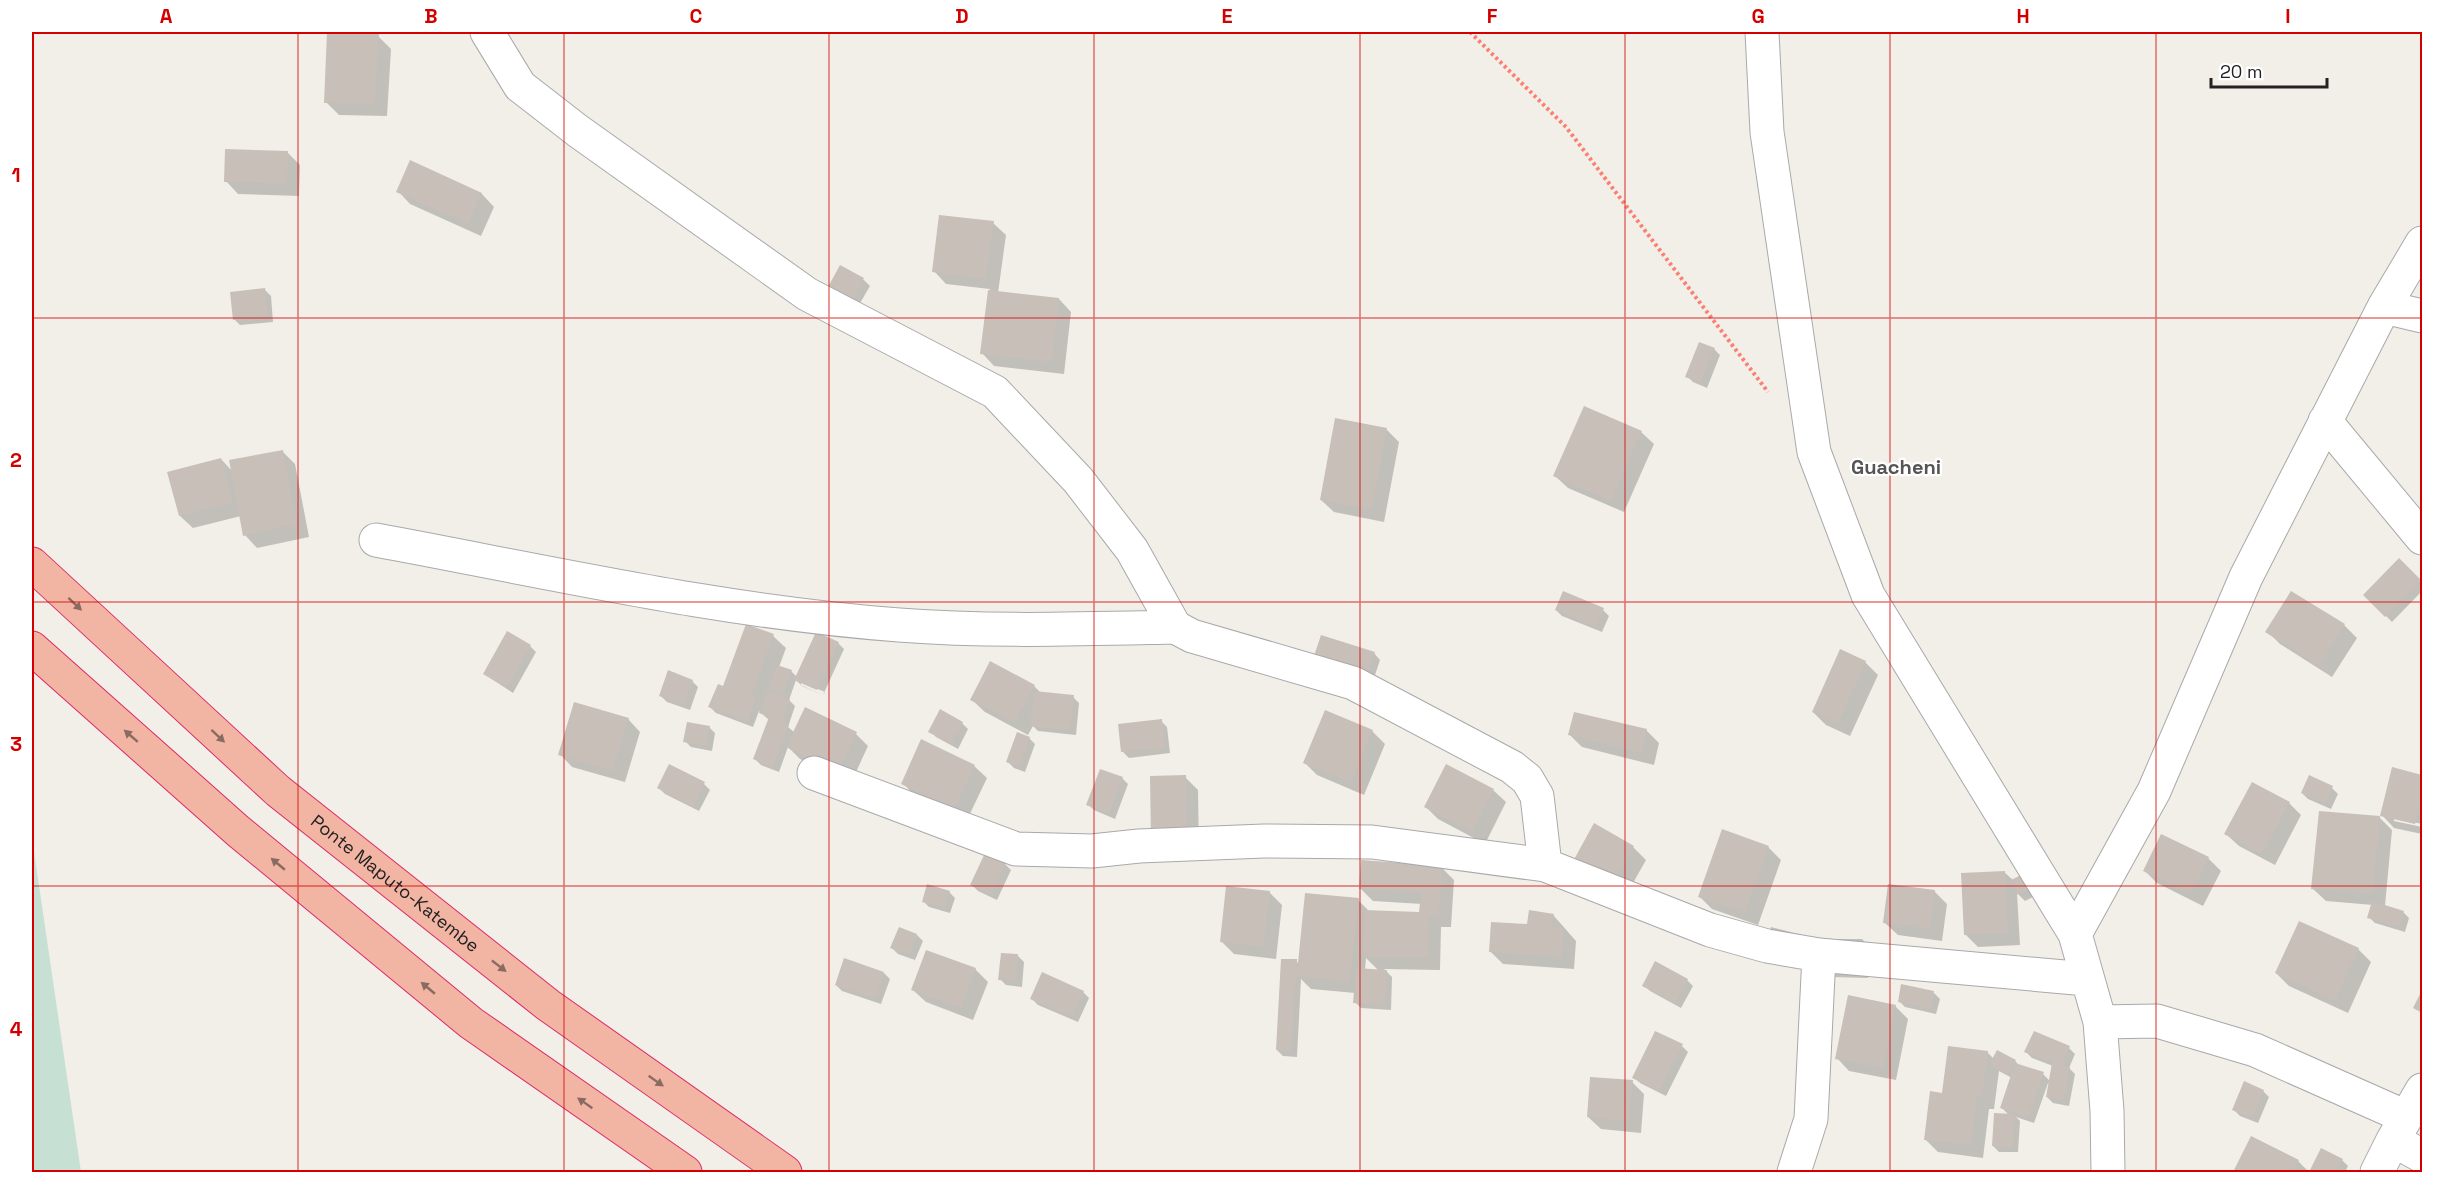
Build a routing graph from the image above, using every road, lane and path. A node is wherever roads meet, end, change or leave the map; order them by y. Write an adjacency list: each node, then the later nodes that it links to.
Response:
1 (487, 32): 12 (street)
2 (1470, 32): 7 (path)
3 (1762, 32): 16 (street)
4 (2422, 243): 5 (street)
5 (2384, 307): 6 (street); 8 (street)
6 (2422, 316)
7 (1771, 396)
8 (2325, 421): 9 (street); 16 (street)
9 (2422, 538)
10 (376, 540): 12 (street)
11 (32, 564): 23 (highway, Ponte Maputo-Katembe, one-way to 23)
12 (1175, 627): 15 (street)
13 (32, 648): 22 (highway, one-way to 13)
14 (814, 773): 15 (street)
15 (1545, 865): 17 (street)
16 (2075, 934): 18 (street)
17 (1819, 956): 18 (street); 24 (street)
18 (2087, 979): 19 (street)
19 (2100, 1022): 20 (street); 25 (street)
20 (2407, 1116): 21 (street); 26 (street)
21 (2422, 1156)
22 (685, 1173)
23 (785, 1173)
24 (1794, 1173)
25 (2108, 1173)
26 (2378, 1173)

